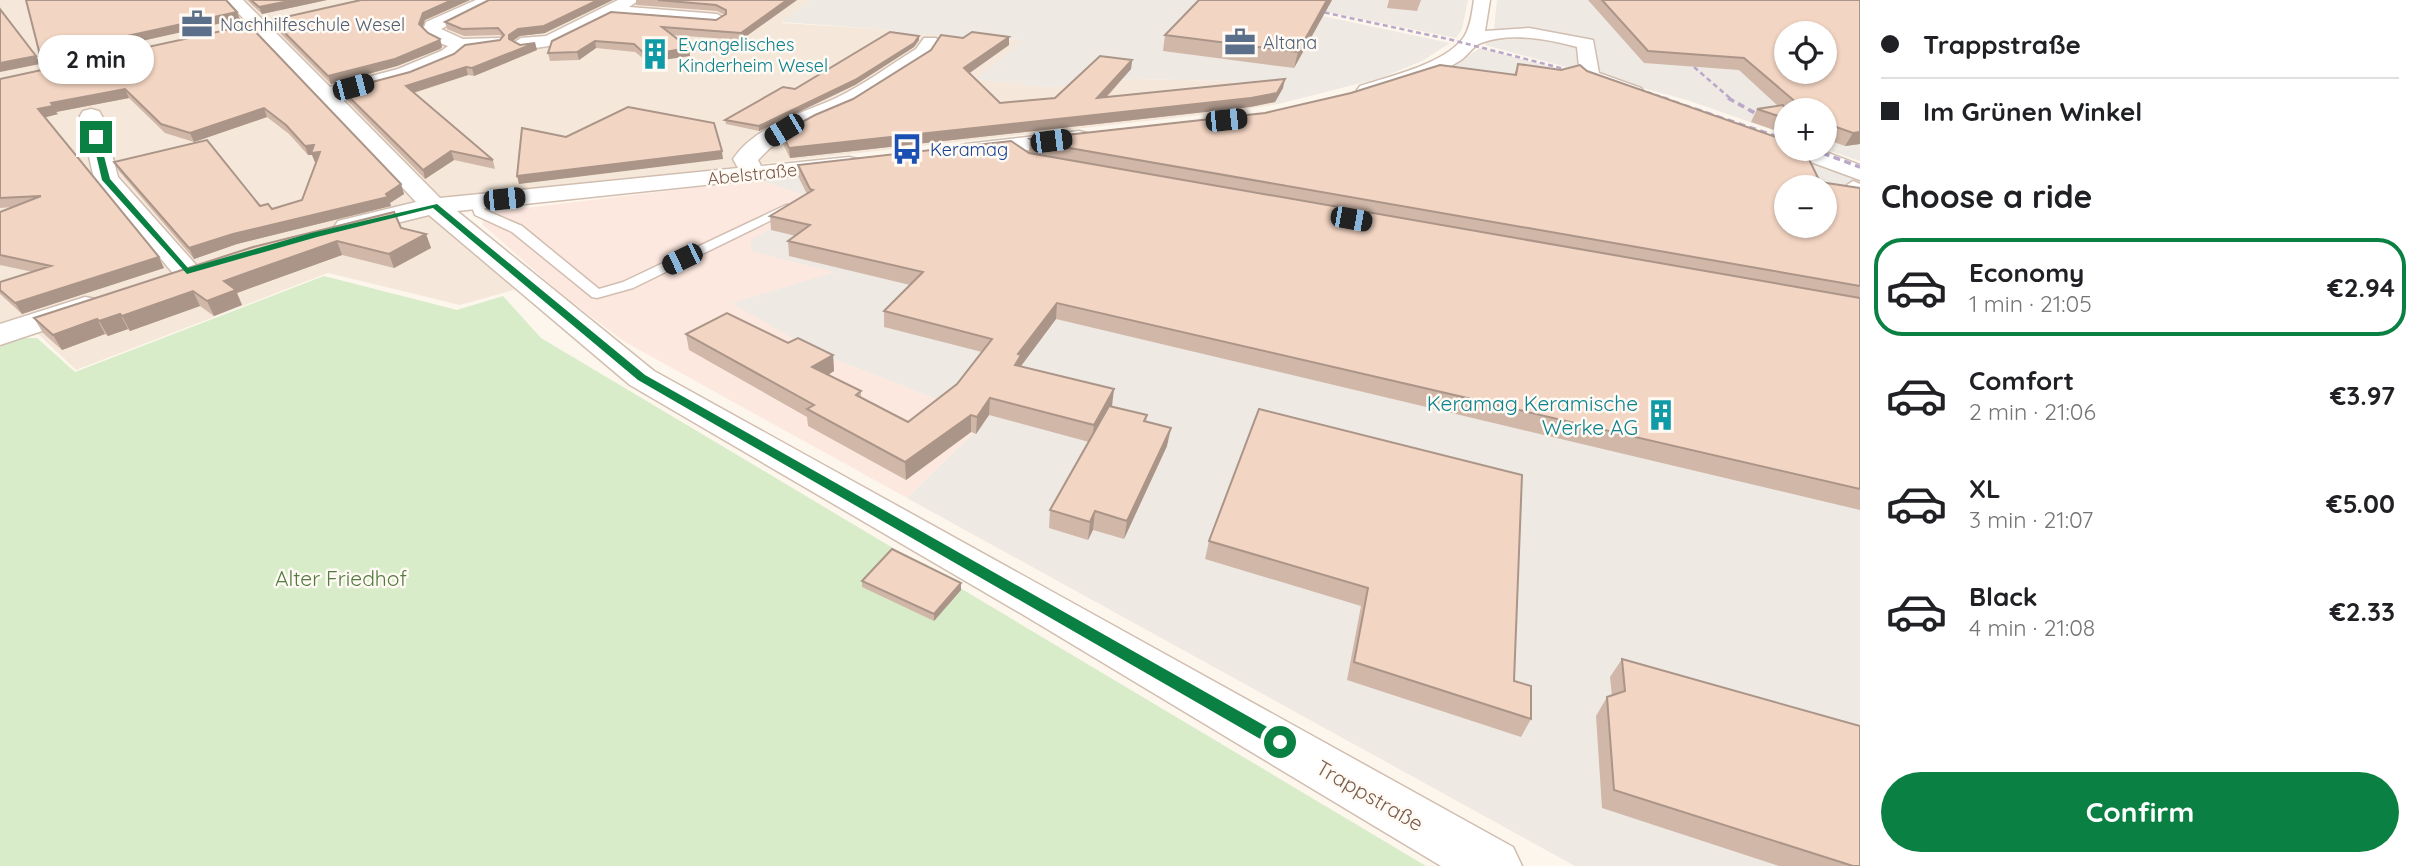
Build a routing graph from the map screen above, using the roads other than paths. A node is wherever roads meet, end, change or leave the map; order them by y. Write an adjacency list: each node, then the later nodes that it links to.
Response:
1 (234, 0): 8 (street, Trappstraße)
2 (490, 0): 13 (street)
3 (631, 0): 5 (street)
4 (1482, 0): 9 (street)
5 (609, 11): 7 (street); 12 (street)
6 (281, 19): 8 (street)
7 (716, 19)
8 (248, 26): 14 (street, Trappstraße)
9 (1472, 38): 15 (street); 16 (street)
10 (494, 42): 13 (street)
11 (930, 42): 24 (street)
12 (521, 44)
13 (461, 45): 14 (street)
14 (327, 94): 27 (street, Trappstraße)
15 (1349, 96)
16 (1653, 98)
17 (90, 116): 30 (street)
18 (1101, 135): 19 (street)
19 (1010, 146): 20 (street); 22 (lane)
20 (942, 153)
21 (874, 161): 24 (street, Abelstraße)
22 (1029, 161)
23 (1818, 161): 25 (street)
24 (754, 174): 26 (street, Abelstraße)
25 (1858, 182)
26 (476, 202): 27 (street, Abelstraße); 28 (lane)
27 (435, 206): 29 (street, Abelstraße); 33 (street, Trappstraße)
28 (792, 207)
29 (328, 232)
30 (186, 272)
31 (112, 297): 32 (street)
32 (0, 335)
33 (1493, 866)

